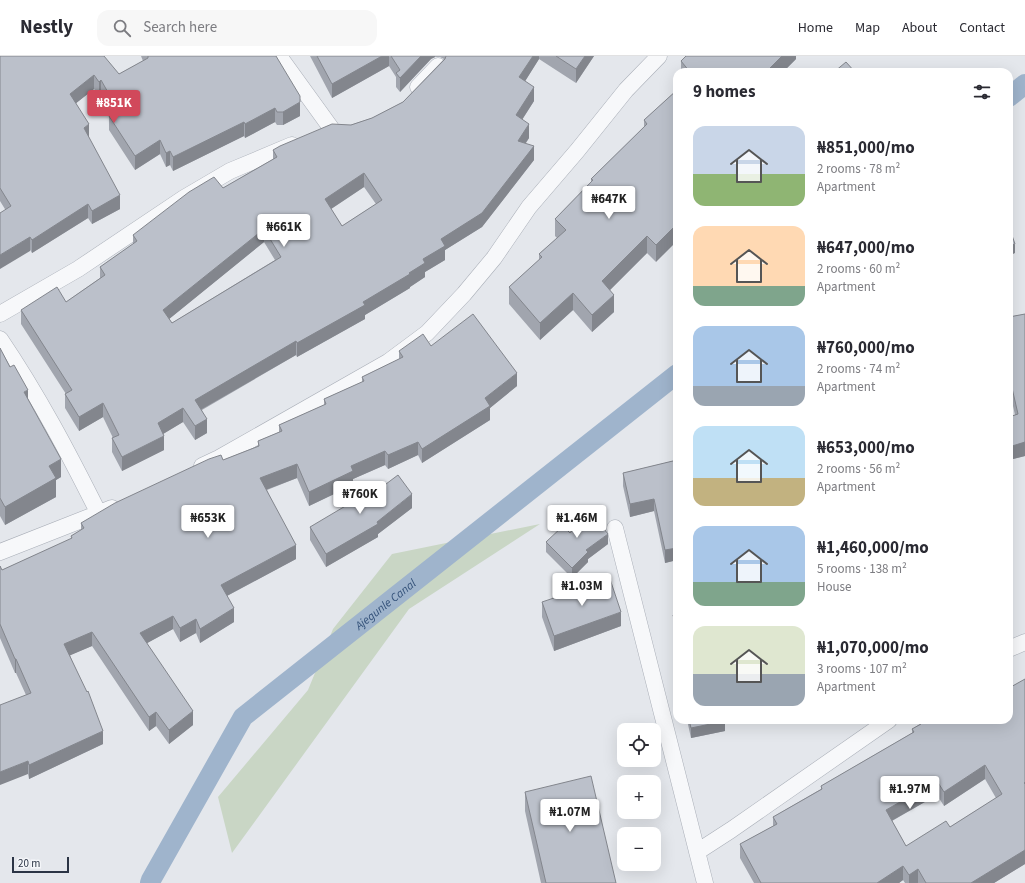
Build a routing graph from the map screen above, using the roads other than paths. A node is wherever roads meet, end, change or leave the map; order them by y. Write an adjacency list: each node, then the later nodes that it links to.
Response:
1 (659, 56): 9 (street)
2 (282, 57): 6 (street)
3 (438, 66): 4 (street)
4 (409, 96)
5 (348, 130): 6 (street)
6 (317, 134): 7 (street)
7 (0, 314)
8 (0, 339): 11 (street)
9 (191, 471)
10 (127, 501): 11 (street)
11 (99, 514): 13 (street)
12 (615, 528): 17 (street)
13 (0, 552)
14 (1025, 642): 15 (street)
15 (1013, 647)
16 (883, 724): 17 (street)
17 (697, 852): 18 (street)
18 (705, 883)

